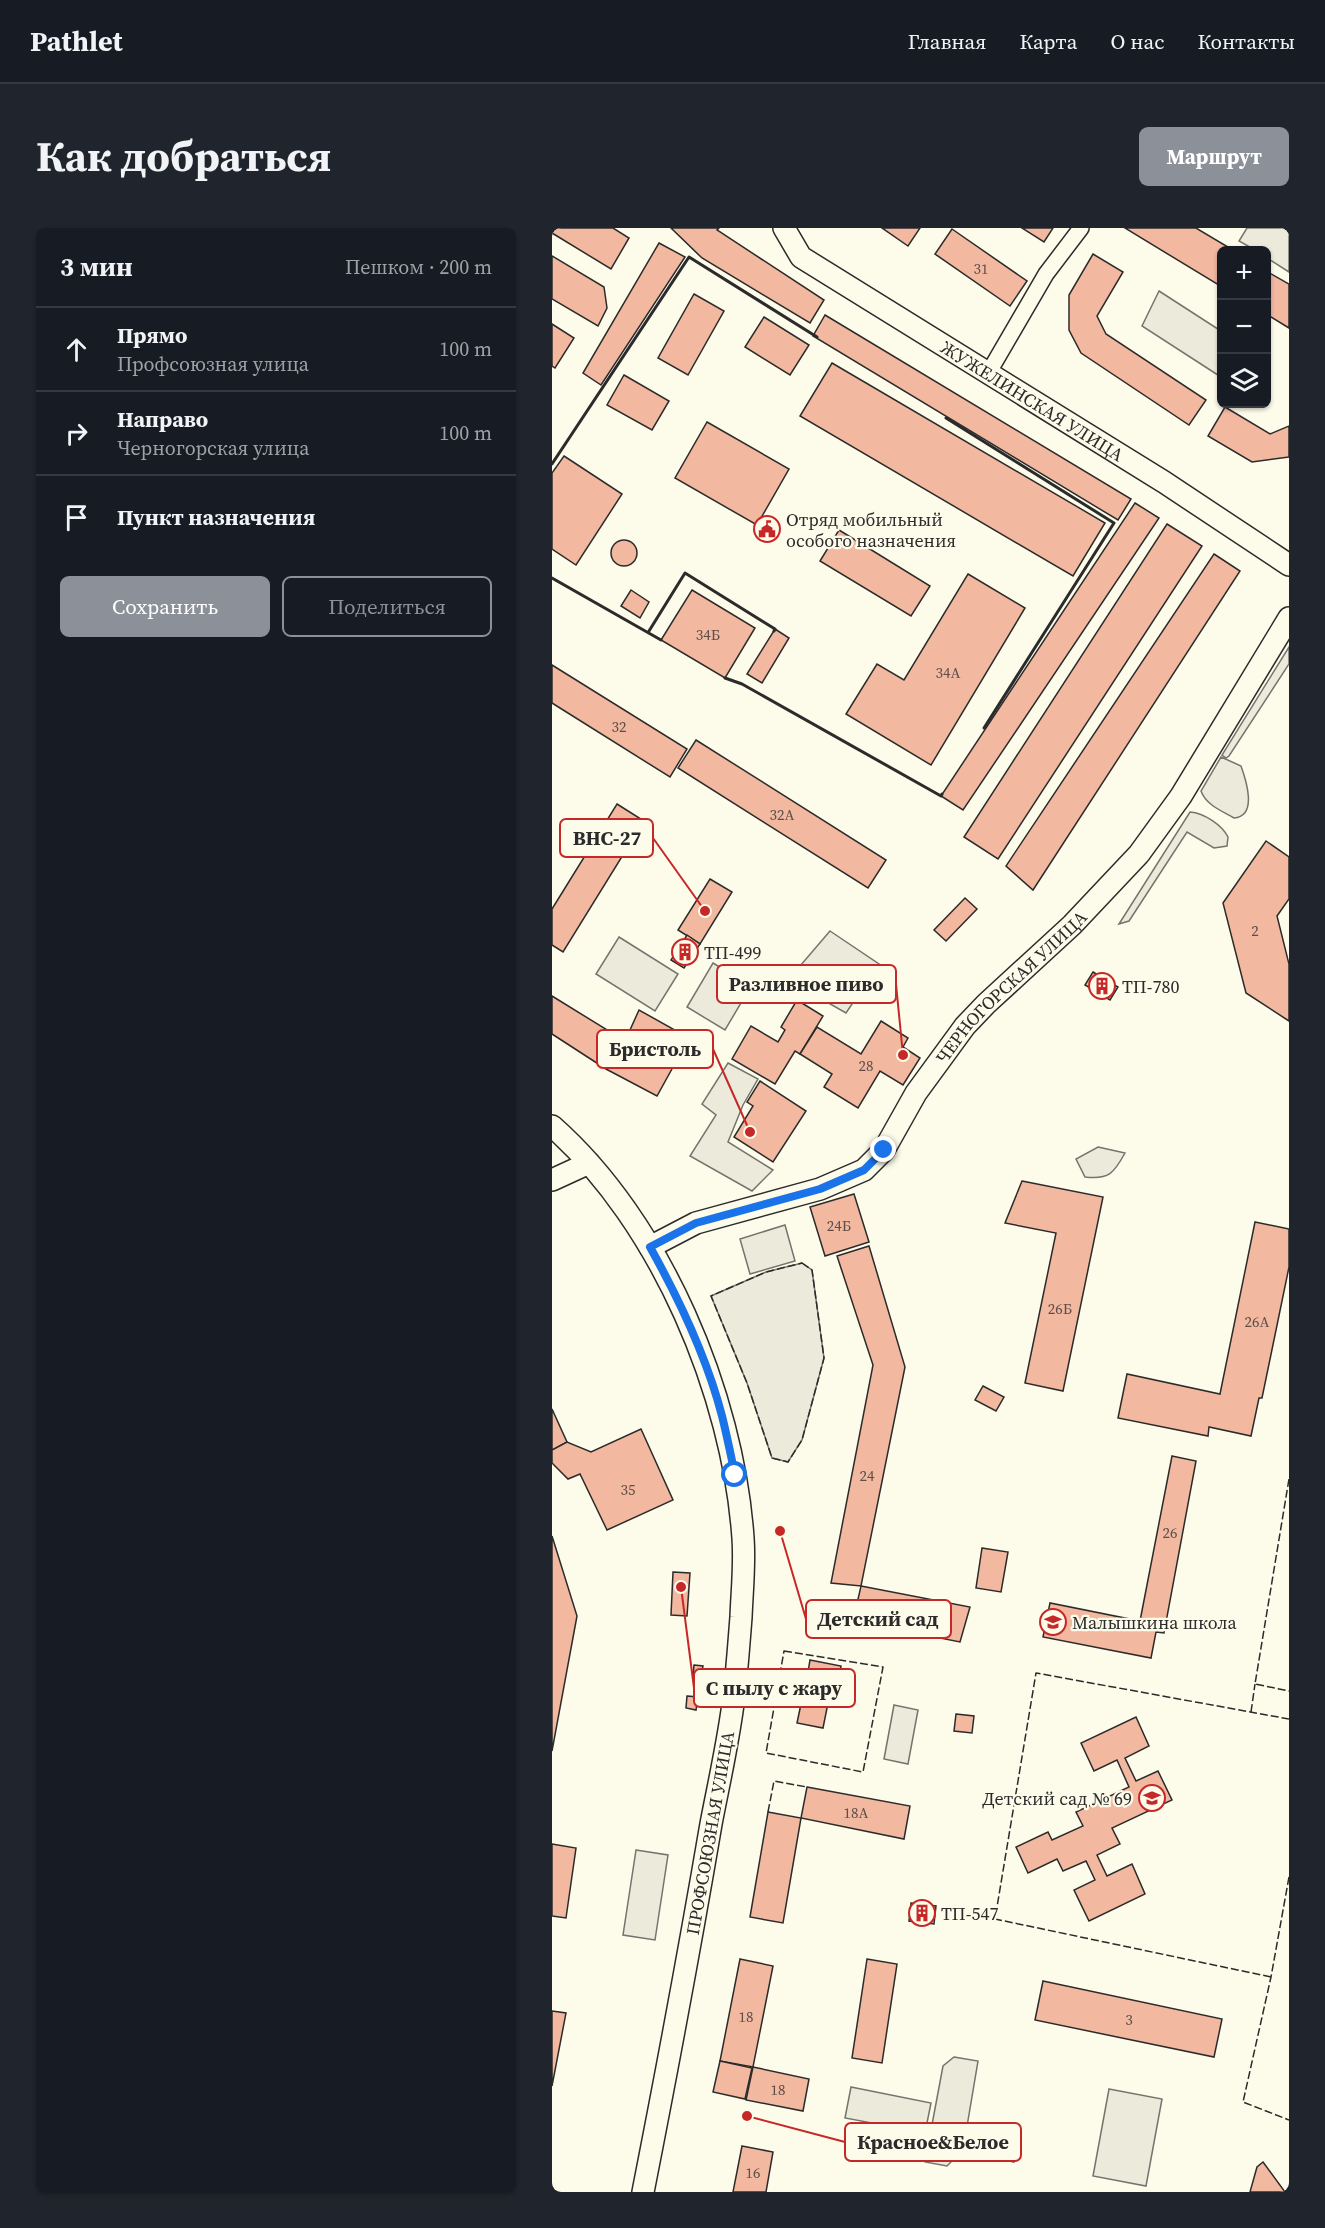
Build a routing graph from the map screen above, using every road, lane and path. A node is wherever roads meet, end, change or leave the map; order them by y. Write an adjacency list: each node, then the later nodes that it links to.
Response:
1 (784, 228): 3 (street, ЖУЖЕЛИНСКАЯ УЛИЦА)
2 (1081, 228): 3 (street)
3 (989, 372): 4 (street, ЖУЖЕЛИНСКАЯ УЛИЦА)
4 (1289, 565)
5 (1289, 618): 9 (street, ЧЕРНОГОРСКАЯ УЛИЦА)
6 (552, 1126): 7 (street, ПРОФСОЮЗНАЯ УЛИЦА)
7 (589, 1163): 8 (street); 9 (street, ПРОФСОЮЗНАЯ УЛИЦА)
8 (552, 1180)
9 (650, 1247): 10 (street, ПРОФСОЮЗНАЯ УЛИЦА)
10 (643, 2192)

